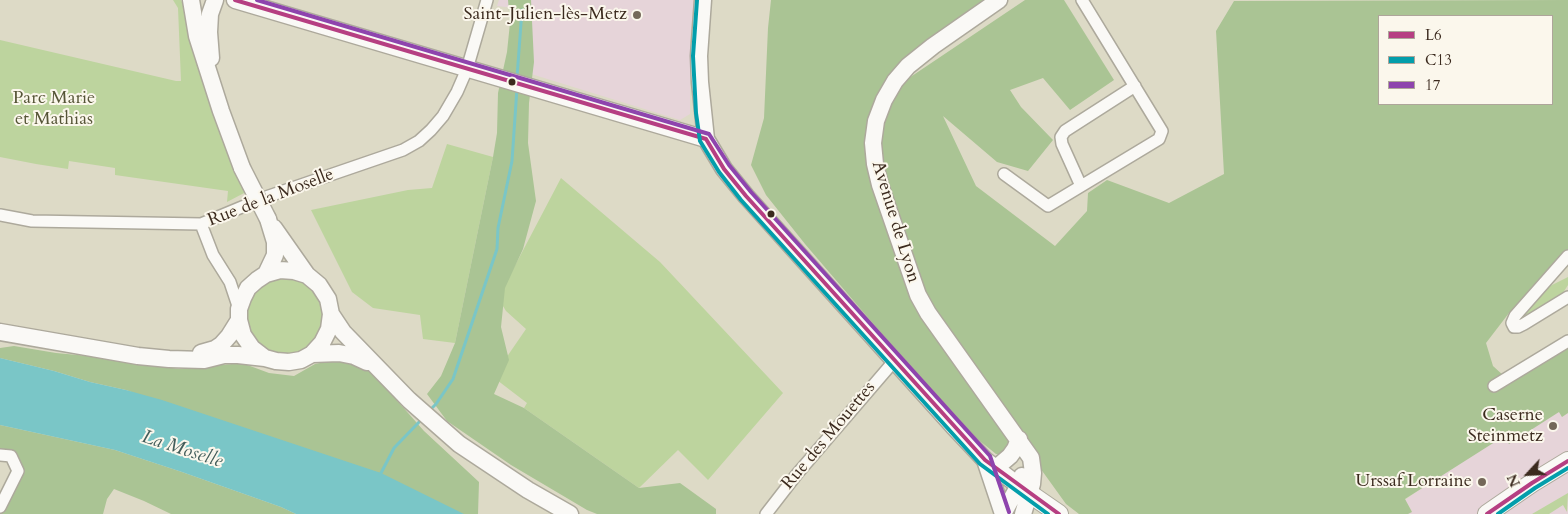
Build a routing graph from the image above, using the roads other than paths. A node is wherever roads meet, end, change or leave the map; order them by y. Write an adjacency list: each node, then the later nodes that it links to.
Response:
1 (191, 0): 9 (main road)
2 (214, 0): 9 (main road)
3 (235, 0): 8 (main road)
4 (487, 0): 8 (street, Rue de la Moselle)
5 (704, 0): 11 (main road)
6 (999, 0): 31 (main road, Avenue de Lyon)
7 (1082, 0): 10 (street)
8 (467, 68): 11 (main road); 16 (street, Rue de la Moselle)
9 (213, 85): 15 (main road, bridge)
10 (1135, 86): 13 (street); 13 (street)
11 (706, 139): 28 (main road)
12 (1004, 174): 13 (street)
13 (1081, 186)
14 (0, 215): 16 (street, Rue de la Moselle)
15 (268, 219): 18 (main road); 19 (main road)
16 (201, 224): 21 (street)
17 (1568, 256): 20 (street)
18 (266, 274): 19 (main road); 21 (main road)
19 (307, 275): 22 (main road)
20 (1568, 297)
21 (239, 314): 26 (main road); 27 (main road)
22 (331, 314): 25 (main road); 29 (main road)
23 (0, 332): 27 (main road)
24 (1568, 341): 30 (street)
25 (312, 354): 26 (main road); 29 (main road)
26 (264, 358): 27 (main road)
27 (179, 360)
28 (895, 360): 34 (main road); 39 (street, Rue des Mouettes)
29 (377, 367): 38 (main road)
30 (1494, 386)
31 (1019, 439): 34 (main road); 36 (main road, Avenue de Lyon)
32 (0, 455): 37 (street)
33 (1568, 461): 43 (main road)
34 (990, 464): 36 (main road); 40 (main road)
35 (1568, 475): 44 (main road)
36 (1024, 490): 40 (main road); 41 (main road); 42 (main road)
37 (0, 507)
38 (570, 514)
39 (766, 514)
40 (1003, 514)
41 (1023, 514)
42 (1059, 514)
43 (1487, 514)
44 (1502, 514)

